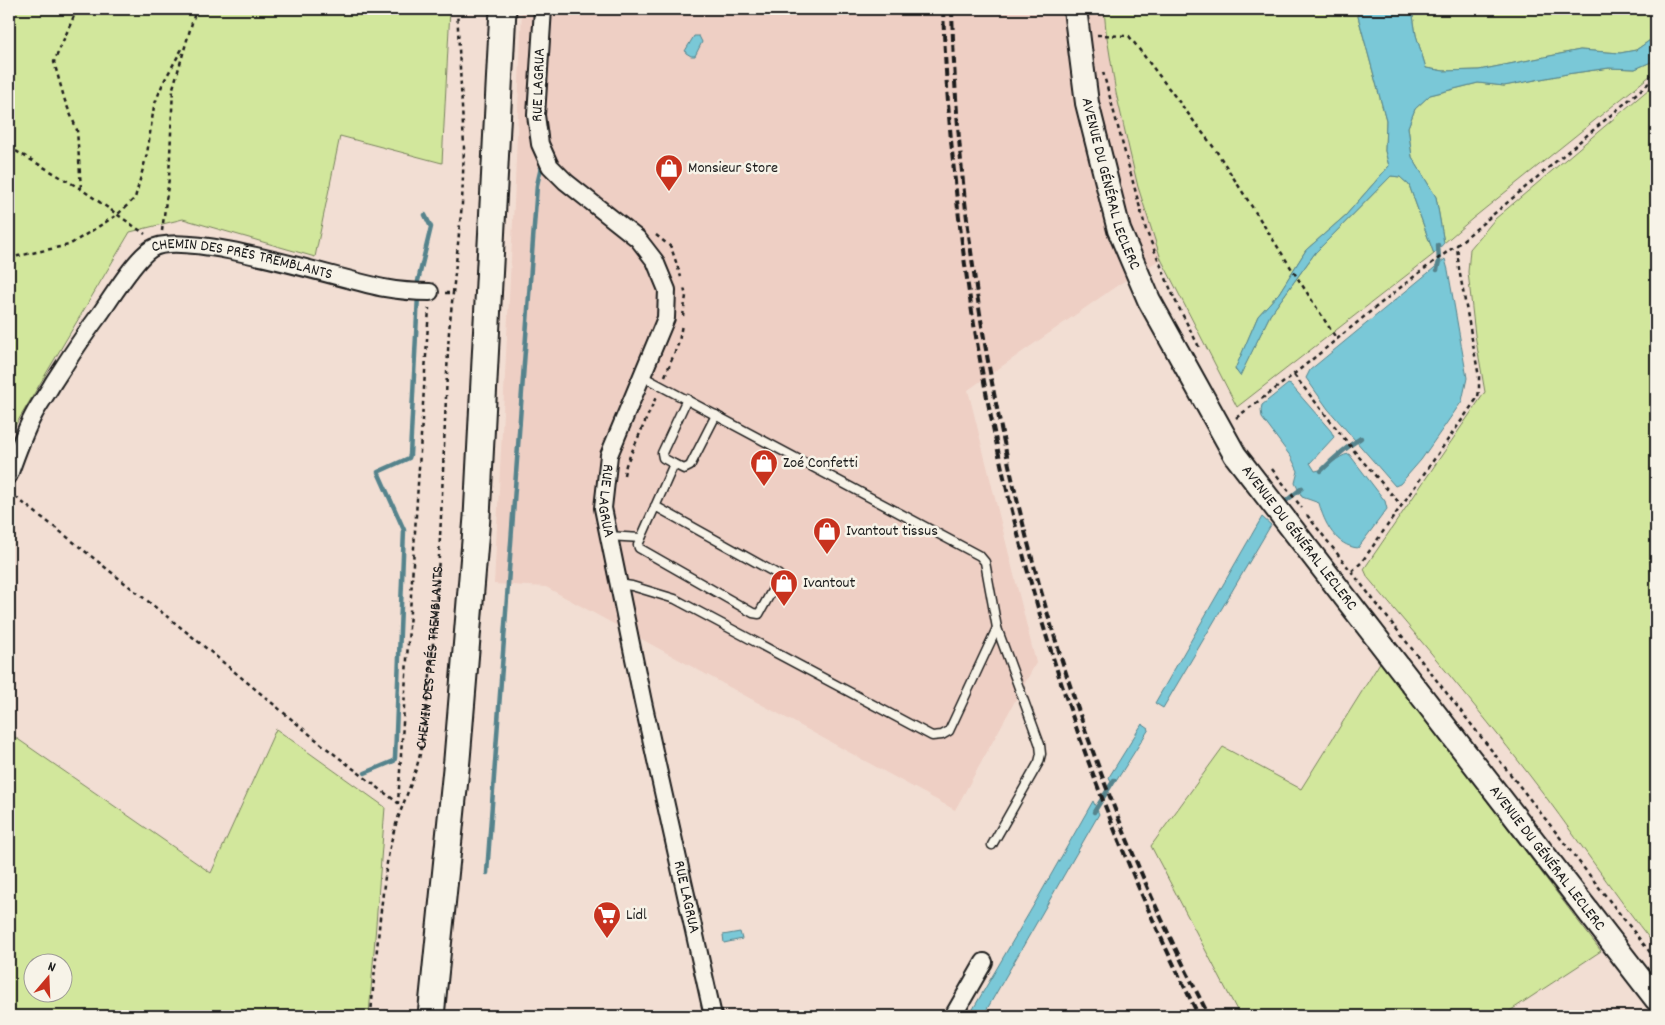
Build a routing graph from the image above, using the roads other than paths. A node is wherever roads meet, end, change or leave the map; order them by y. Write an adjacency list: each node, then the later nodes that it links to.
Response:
1 (503, 9): 18 (main road)
2 (543, 9): 5 (street, RUE LAGRUA)
3 (1075, 9): 17 (main road, AVENUE DU GÉNÉRAL LECLERC)
4 (430, 292): 9 (street, CHEMIN DES PRÉS TREMBLANTS)
5 (642, 376): 6 (lane); 11 (street, RUE LAGRUA)
6 (687, 399): 7 (lane); 8 (lane)
7 (716, 415): 8 (lane); 14 (lane)
8 (674, 464): 10 (lane)
9 (9, 475)
10 (655, 506): 12 (lane); 12 (lane)
11 (608, 536): 12 (lane); 13 (street, RUE LAGRUA)
12 (641, 538)
13 (618, 584): 14 (lane); 19 (street, RUE LAGRUA)
14 (997, 628): 15 (lane)
15 (992, 845)
16 (984, 962): 20 (street)
17 (1656, 999)
18 (431, 1009)
19 (713, 1016)
20 (953, 1016)

